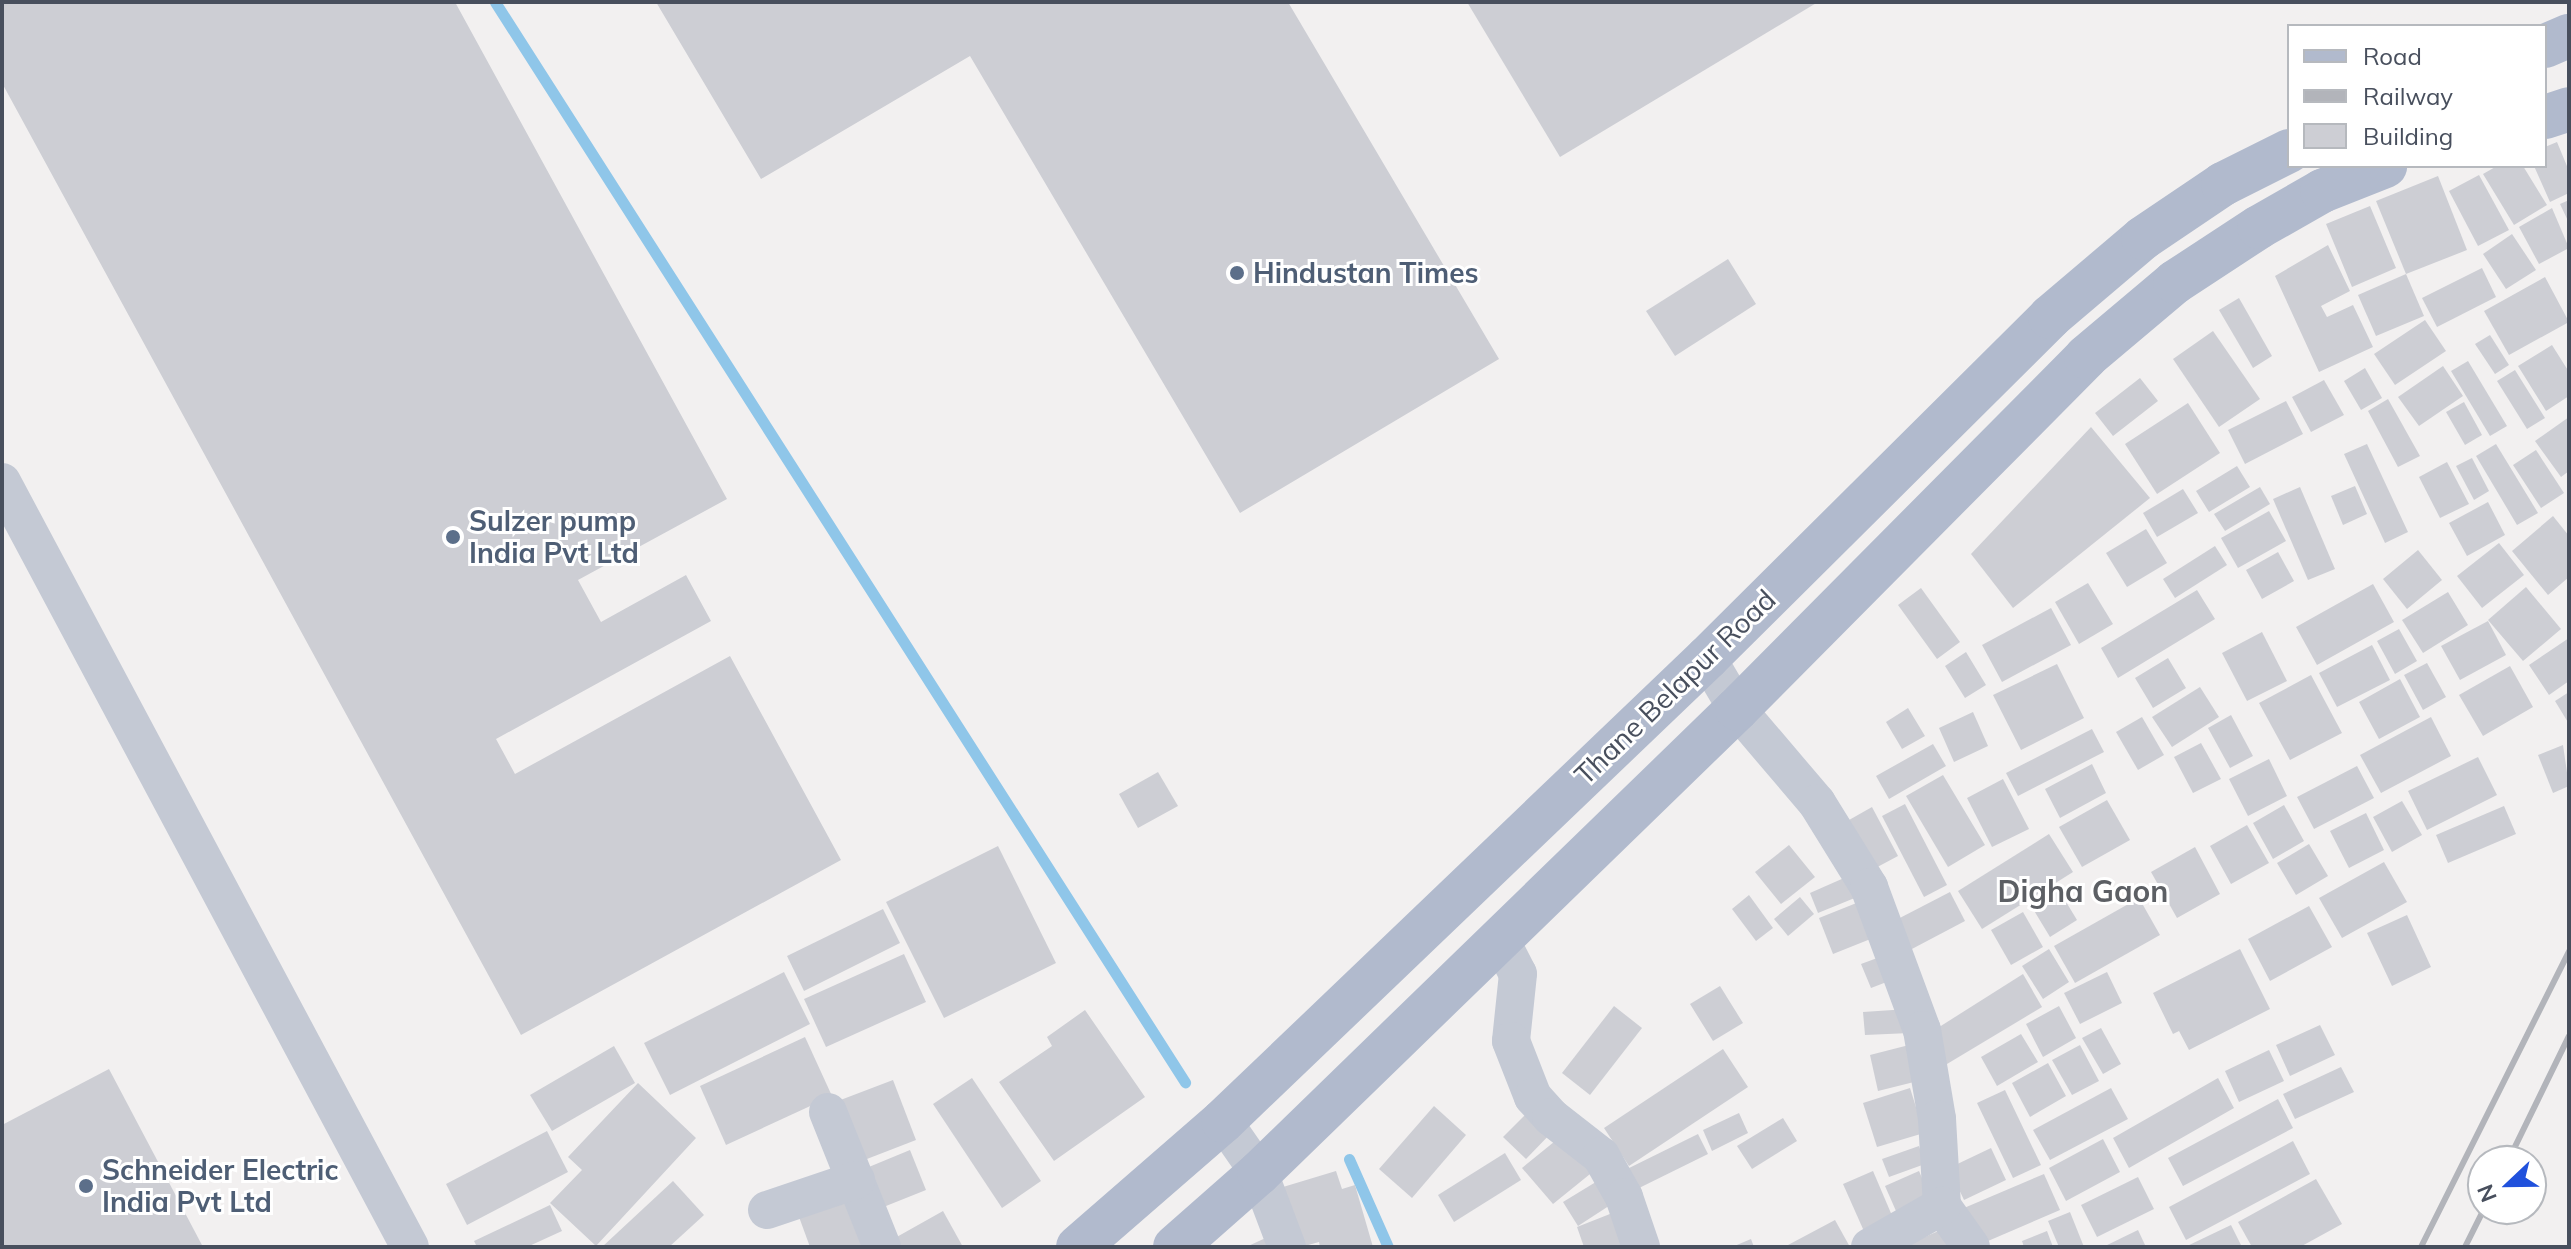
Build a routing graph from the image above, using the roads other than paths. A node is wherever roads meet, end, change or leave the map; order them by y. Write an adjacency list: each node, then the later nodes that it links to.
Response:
1 (2569, 36): 2 (main road)
2 (2547, 45)
3 (2569, 109): 4 (main road)
4 (2547, 116)
5 (2287, 152): 8 (main road, Thane Belapur Road)
6 (2380, 168): 9 (main road, Thane Belapur Road)
7 (2, 482): 17 (street)
8 (1707, 658): 9 (street); 12 (main road, Thane Belapur Road)
9 (1737, 709): 10 (main road, Thane Belapur Road); 15 (street)
10 (1500, 939): 13 (main road, Thane Belapur Road); 22 (street)
11 (828, 1112): 14 (street)
12 (1223, 1121): 13 (street); 19 (main road, Thane Belapur Road)
13 (1259, 1173): 20 (main road, Thane Belapur Road); 21 (street)
14 (856, 1180): 16 (street); 18 (street)
15 (1942, 1206): 23 (street); 24 (street)
16 (767, 1210)
17 (410, 1247)
18 (882, 1247)
19 (1078, 1247)
20 (1175, 1247)
21 (1287, 1247)
22 (1641, 1247)
23 (1870, 1247)
24 (1971, 1247)

